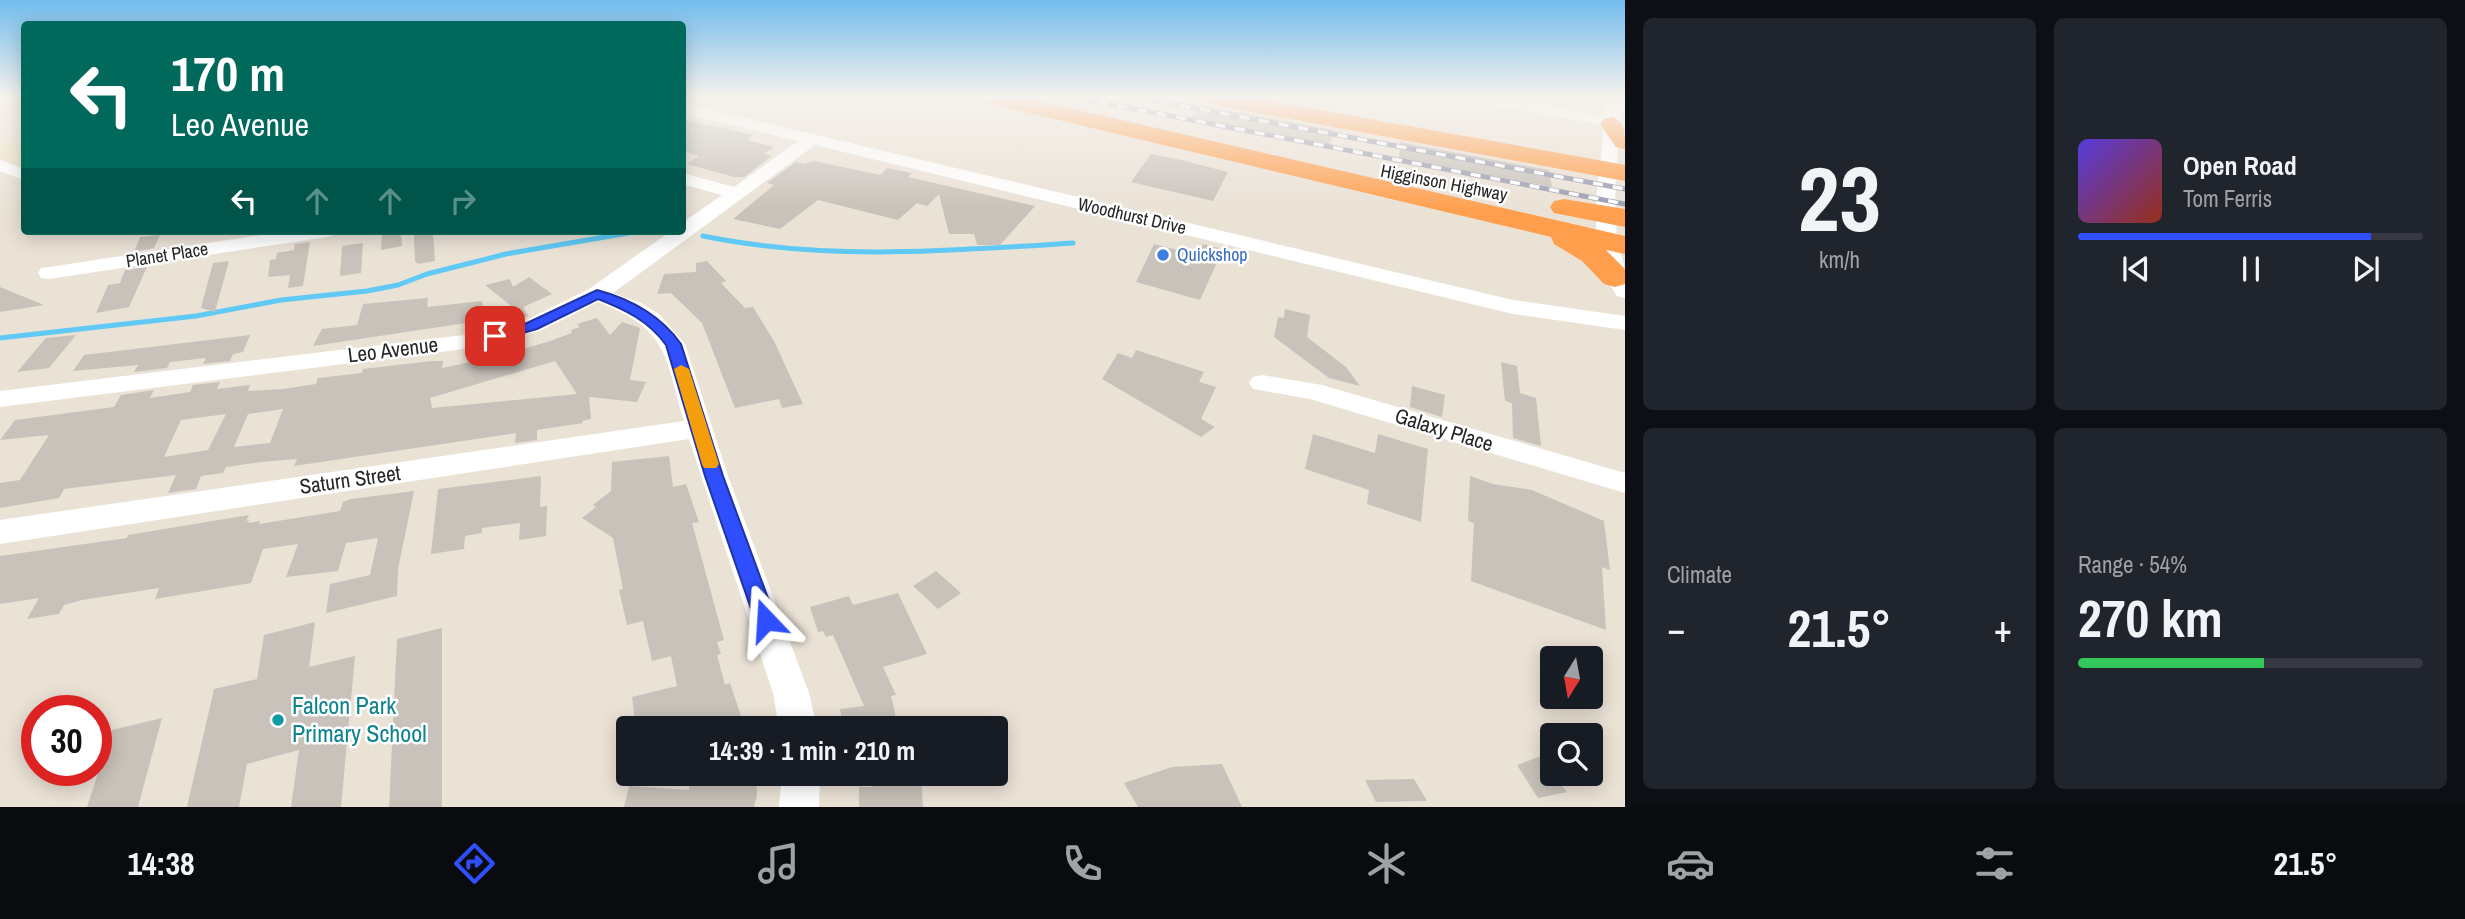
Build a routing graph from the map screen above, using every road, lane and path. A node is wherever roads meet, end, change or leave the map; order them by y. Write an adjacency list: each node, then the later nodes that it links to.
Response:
1 (803, 136): 7 (street, Woodhurst Drive)
2 (1152, 136): 17 (highway)
3 (1203, 136): 16 (highway, Higginson Highway)
4 (1466, 136): 8 (highway, Higginson Highway)
5 (1595, 136): 8 (highway)
6 (1613, 136): 21 (street)
7 (813, 138): 15 (street, Leo Avenue); 25 (street, Woodhurst Drive)
8 (1572, 151): 10 (highway, Higginson Highway)
9 (0, 165): 11 (street)
10 (1625, 173)
11 (21, 176)
12 (21, 178): 14 (street)
13 (686, 179): 15 (street)
14 (0, 185)
15 (736, 192): 18 (street, Leo Avenue)
16 (1625, 218)
17 (1538, 226): 21 (highway); 23 (highway)
18 (686, 229)
19 (301, 235): 22 (street, Planet Place)
20 (677, 235): 24 (street, Leo Avenue)
21 (1616, 244): 23 (street)
22 (49, 273)
23 (1620, 284)
24 (597, 294): 27 (street, Leo Avenue); 28 (street)
25 (1625, 323)
26 (1262, 383): 29 (street, Galaxy Place)
27 (0, 399)
28 (699, 428): 30 (street, Saturn Street); 31 (street)
29 (1625, 483)
30 (0, 532)
31 (796, 716)
32 (800, 786): 33 (street)
33 (799, 807)

